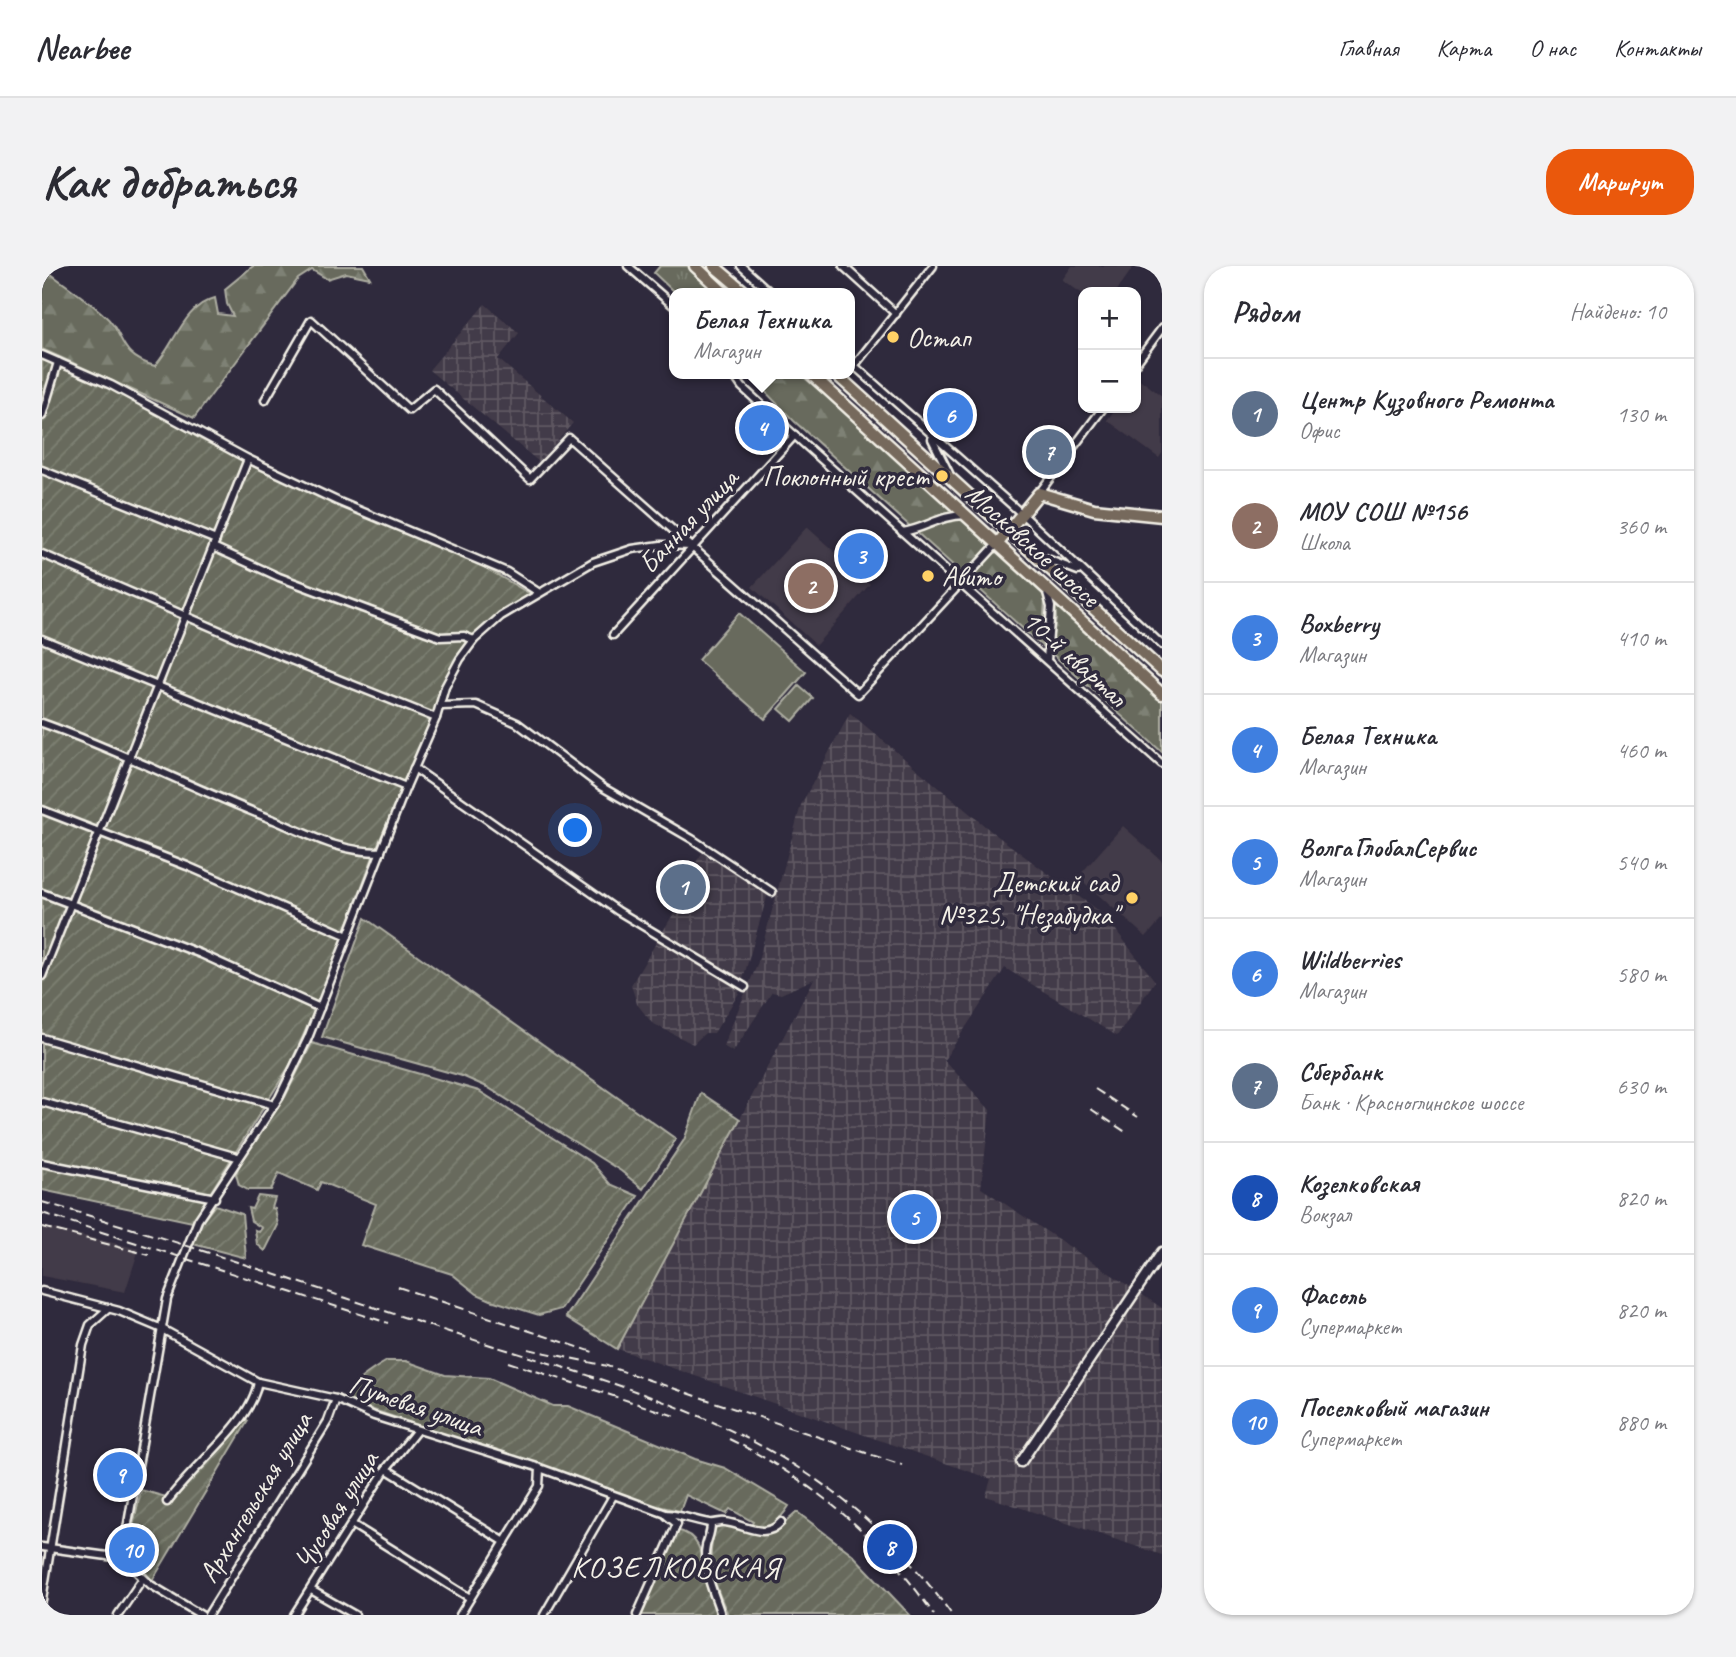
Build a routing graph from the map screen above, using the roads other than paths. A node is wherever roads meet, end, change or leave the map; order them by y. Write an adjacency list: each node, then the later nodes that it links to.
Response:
1 (628, 266): 10 (street)
2 (695, 266): 7 (main road)
3 (714, 266): 8 (main road)
4 (741, 266): 9 (street)
5 (843, 266): 11 (street)
6 (933, 266): 11 (street)
7 (719, 288)
8 (740, 288)
9 (765, 288)
10 (669, 302)
11 (896, 314): 15 (street)
12 (1162, 328): 14 (street)
13 (42, 355): 16 (street)
14 (1141, 356)
15 (855, 361)
16 (58, 362): 23 (street); 26 (street)
17 (855, 367): 24 (street)
18 (736, 379): 25 (street, 10-й квартал)
19 (816, 379): 31 (main road, Московское шоссе)
20 (842, 379): 28 (main road, Московское шоссе)
21 (265, 400): 37 (street)
22 (1099, 413): 29 (street)
23 (42, 416)
24 (929, 434): 28 (street); 30 (street)
25 (794, 435): 34 (street, 10-й квартал); 37 (street, Банная улица)
26 (248, 459): 36 (street); 43 (street)
27 (42, 470): 36 (street)
28 (950, 476): 33 (main road, Московское шоссе)
29 (1040, 493): 30 (main road); 32 (main road)
30 (1022, 514): 33 (main road); 40 (street)
31 (966, 515): 34 (street); 35 (main road, Московское шоссе)
32 (1162, 516)
33 (1009, 530): 35 (main road); 39 (main road, Московское шоссе)
34 (902, 532): 41 (street, 10-й квартал)
35 (998, 543): 41 (street); 42 (main road, Московское шоссе)
36 (215, 544): 44 (street); 47 (street)
37 (692, 547): 41 (street); 43 (street); 45 (street, Банная улица)
38 (42, 554): 44 (street)
39 (1037, 555): 40 (street); 50 (main road, Московское шоссе)
40 (1083, 573): 48 (street)
41 (960, 585): 49 (street, 10-й квартал)
42 (1046, 589): 49 (street); 52 (main road, Московское шоссе)
43 (538, 592): 47 (street)
44 (187, 614): 51 (street); 54 (street)
45 (612, 635)
46 (42, 639): 51 (street)
47 (474, 640): 53 (street)
48 (1162, 645)
49 (1046, 660): 57 (street, 10-й квартал)
50 (1162, 671)
51 (158, 686): 56 (street); 59 (street)
52 (1162, 694)
53 (440, 706): 54 (street); 63 (street)
54 (436, 718): 58 (street)
55 (42, 723): 56 (street)
56 (129, 758): 61 (street); 62 (street)
57 (1162, 764)
58 (414, 768): 59 (street); 68 (street)
59 (406, 787): 62 (street)
60 (42, 810): 61 (street)
61 (99, 832): 65 (street); 66 (street)
62 (381, 852): 66 (street)
63 (772, 892)
64 (42, 893): 65 (street)
65 (68, 905): 67 (street); 69 (street)
66 (348, 936): 69 (street)
67 (42, 976)
68 (745, 987)
69 (320, 1008): 72 (street)
70 (42, 1038): 72 (street)
71 (42, 1102): 73 (street)
72 (274, 1105): 73 (street)
73 (237, 1157): 75 (street)
74 (42, 1163): 75 (street)
75 (215, 1198): 79 (street)
76 (1162, 1252): 83 (street)
77 (42, 1291): 78 (street, Путевая улица)
78 (109, 1308): 79 (street, Путевая улица); 94 (street)
79 (162, 1329): 80 (street, Путевая улица); 95 (street)
80 (258, 1382): 81 (street, Путевая улица); 87 (street)
81 (336, 1399): 82 (street, Путевая улица); 102 (street, Архангельская улица)
82 (417, 1430): 84 (street, Чусовая улица); 85 (street, Путевая улица)
83 (1021, 1462)
84 (386, 1469): 91 (street, Чусовая улица); 92 (street)
85 (540, 1469): 86 (street, Путевая улица); 92 (street)
86 (612, 1496): 88 (street, Путевая улица); 106 (street)
87 (167, 1502)
88 (666, 1514): 90 (street, Путевая улица); 107 (street)
89 (781, 1522): 90 (street, Путевая улица)
90 (711, 1524): 108 (street)
91 (353, 1525): 97 (street, Чусовая улица); 98 (street)
92 (505, 1542): 98 (street)
93 (42, 1547): 94 (street)
94 (51, 1549): 95 (street); 99 (street)
95 (122, 1558): 96 (street)
96 (143, 1578): 100 (street); 101 (street)
97 (311, 1590): 103 (street, Чусовая улица); 104 (street)
98 (470, 1598): 105 (street)
99 (42, 1600)
100 (118, 1615)
101 (201, 1615)
102 (208, 1615)
103 (294, 1615)
104 (355, 1615)
105 (460, 1615)
106 (544, 1615)
107 (638, 1615)
108 (721, 1615)

